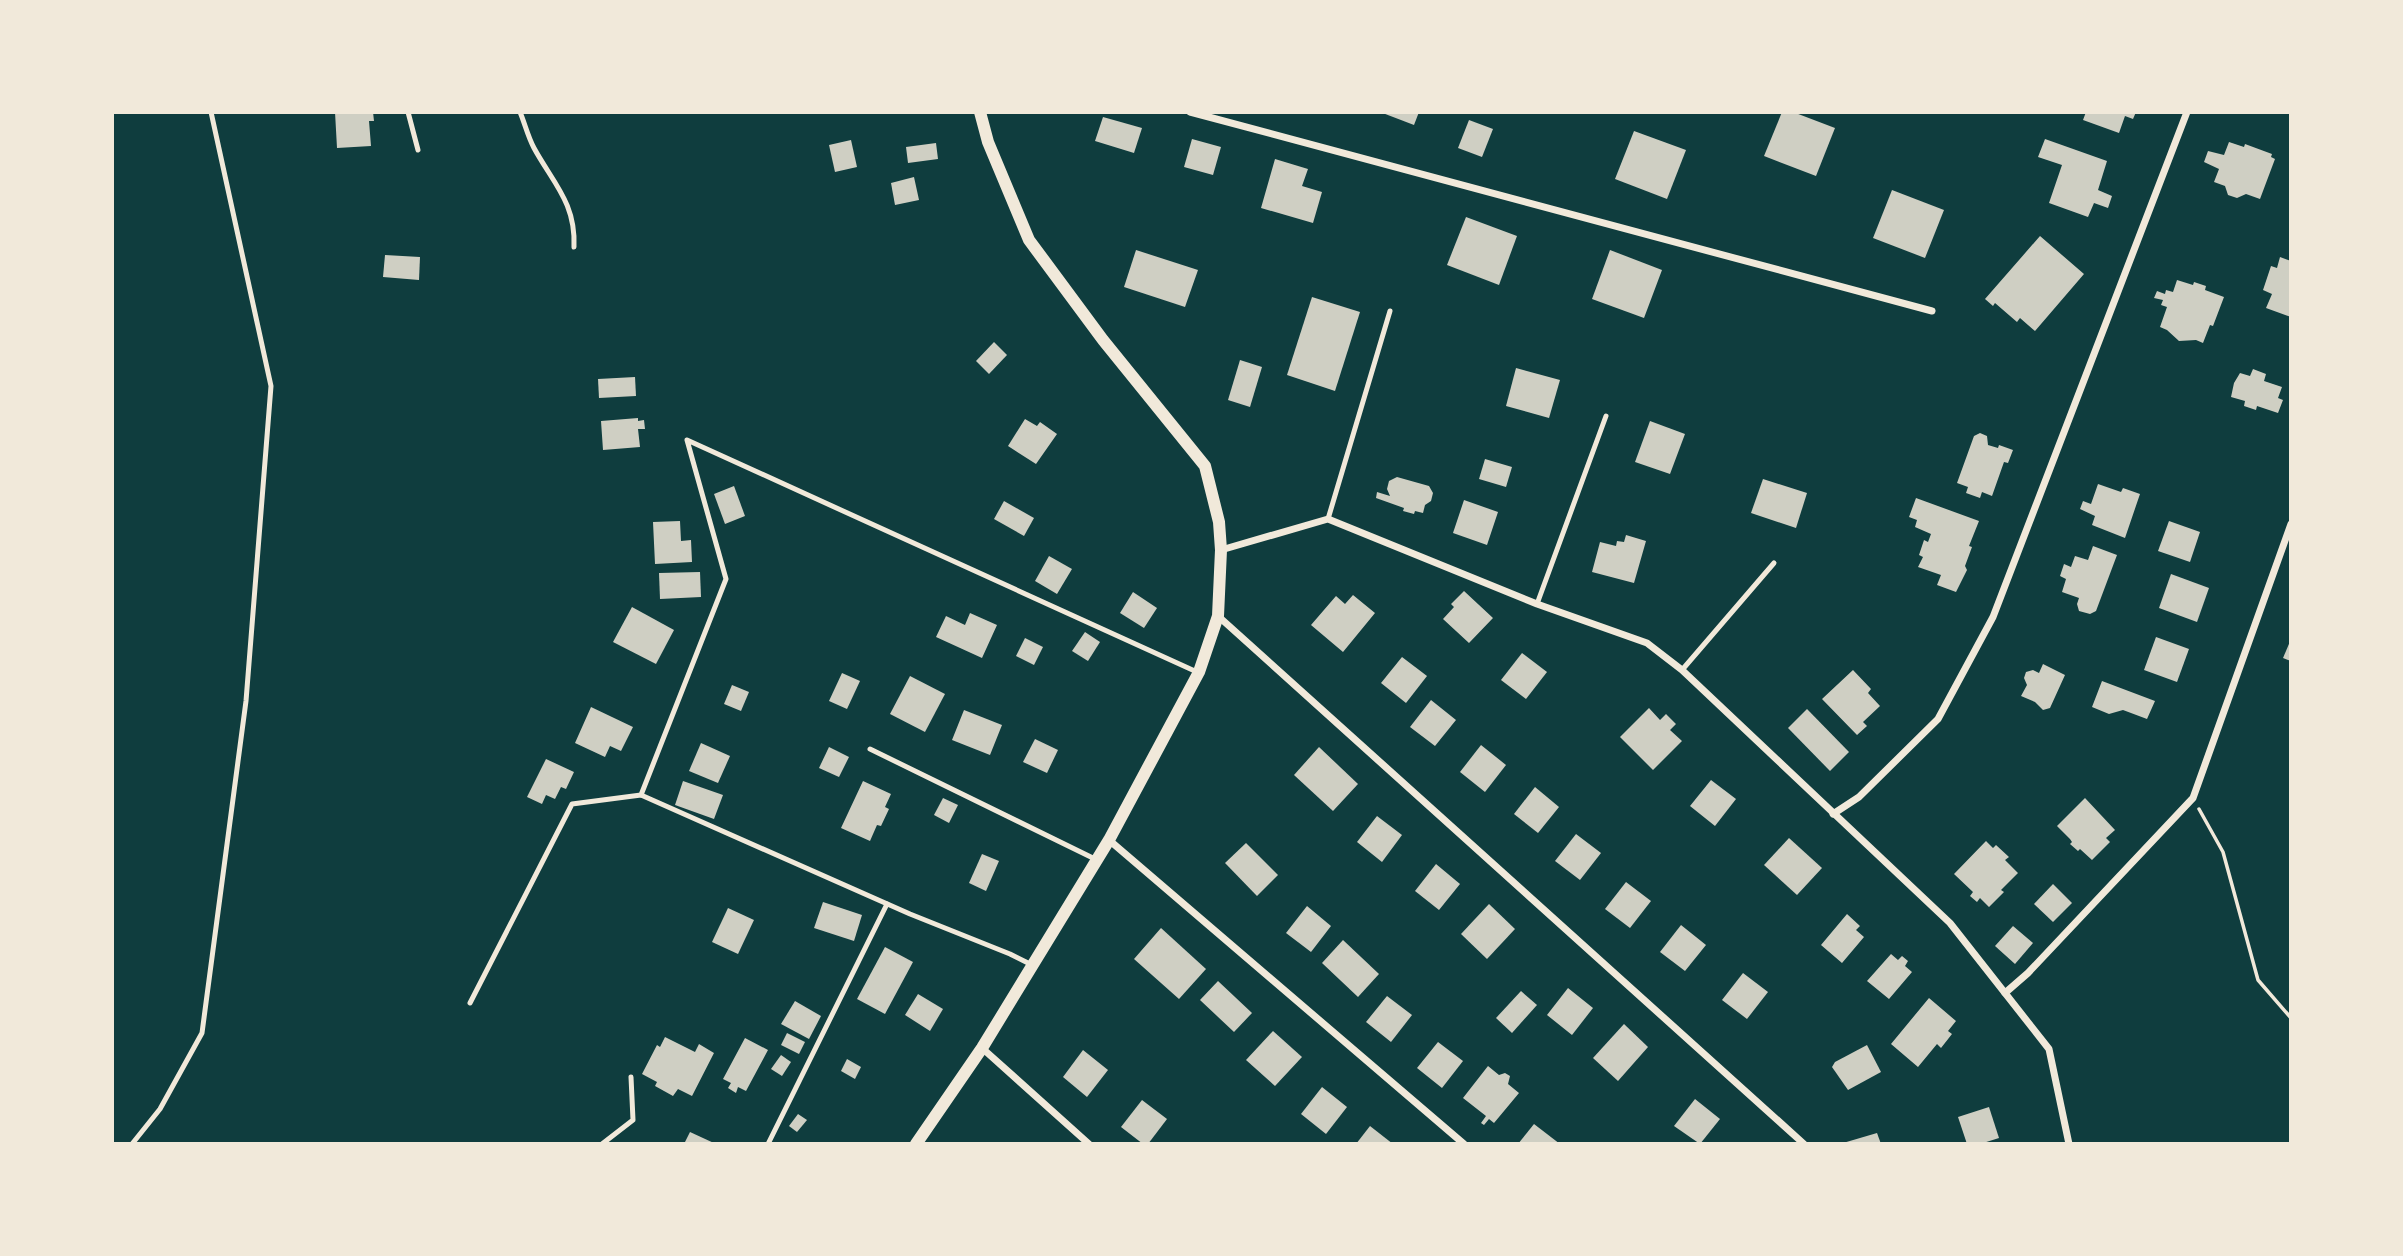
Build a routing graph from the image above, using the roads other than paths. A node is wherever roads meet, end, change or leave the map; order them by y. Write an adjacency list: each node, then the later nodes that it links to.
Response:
1 (211, 112): 31 (lane)
2 (408, 112): 7 (lane)
3 (520, 112): 8 (lane)
4 (980, 112): 14 (street)
5 (1190, 112): 10 (street)
6 (2187, 112): 22 (street)
7 (418, 150)
8 (574, 247)
9 (1390, 311): 12 (lane)
10 (1932, 311)
11 (1606, 416): 16 (lane)
12 (1328, 519): 14 (street); 16 (street)
13 (2291, 524): 27 (street)
14 (1222, 550): 17 (street)
15 (1773, 563): 18 (lane)
16 (1537, 604): 18 (street)
17 (1218, 616): 19 (street); 37 (street)
18 (1682, 670): 22 (street)
19 (1199, 672): 21 (lane); 23 (street)
20 (870, 749): 24 (lane)
21 (641, 795): 25 (lane); 28 (lane)
22 (1833, 814): 27 (street)
23 (1109, 840): 24 (street); 36 (street)
24 (1097, 860): 26 (street)
25 (887, 904): 26 (lane); 33 (lane)
26 (1032, 965): 29 (street)
27 (2006, 993): 38 (street)
28 (470, 1003)
29 (982, 1048): 34 (street); 35 (street)
30 (631, 1077): 32 (lane)
31 (132, 1144)
32 (602, 1144)
33 (768, 1144)
34 (916, 1144)
35 (1089, 1144)
36 (1464, 1144)
37 (1804, 1144)
38 (2069, 1144)

